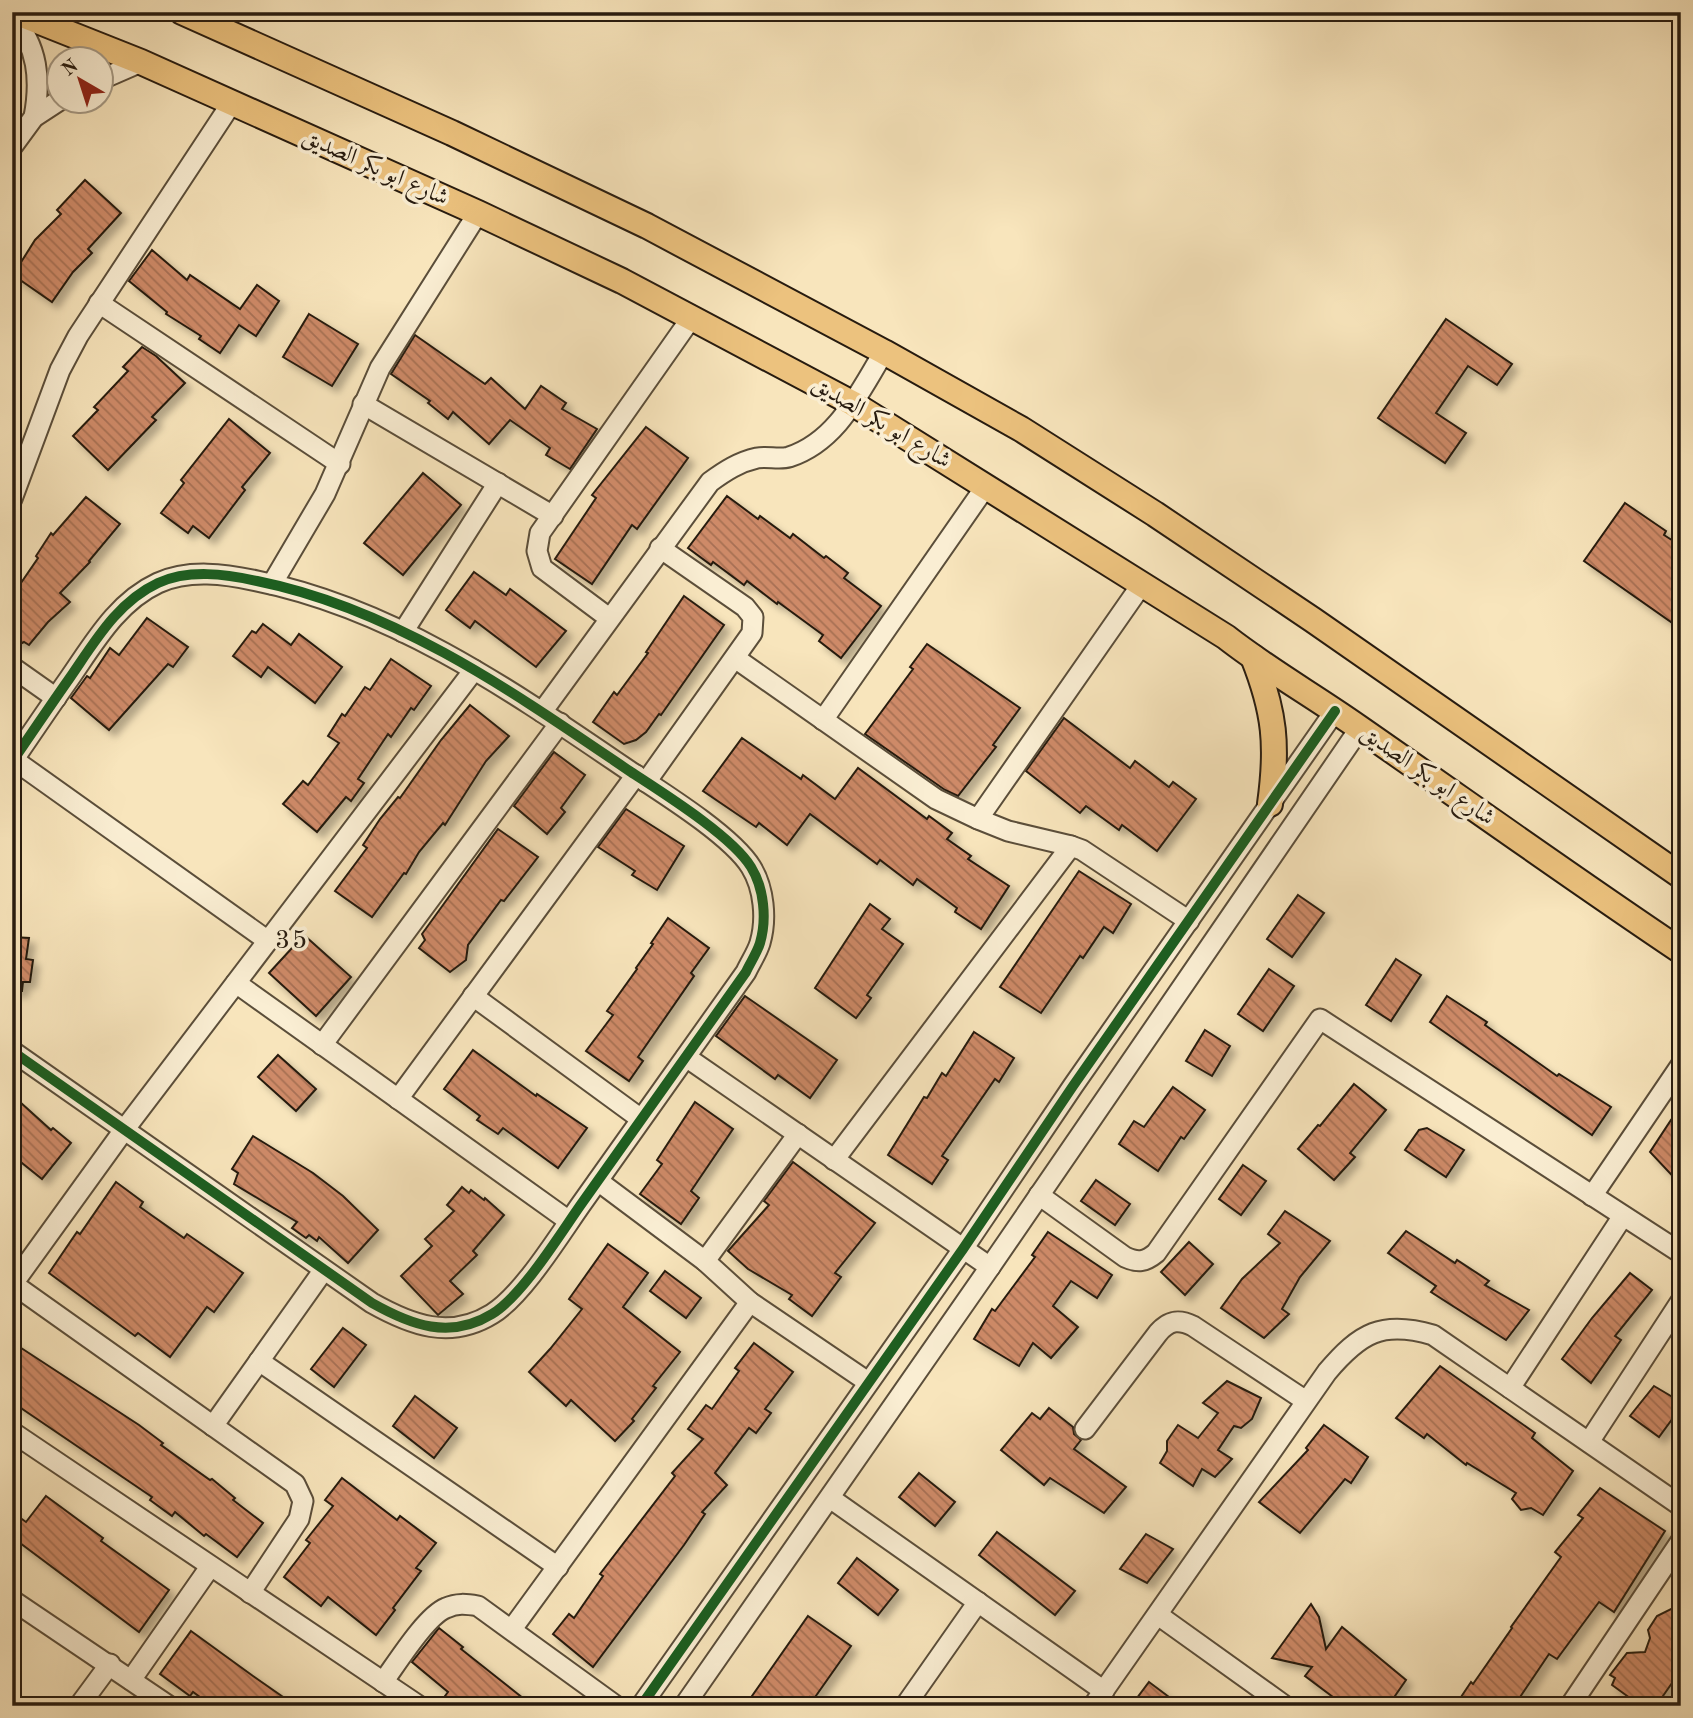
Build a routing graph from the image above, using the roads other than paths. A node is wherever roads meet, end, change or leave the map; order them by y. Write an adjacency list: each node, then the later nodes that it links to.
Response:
1 (15, 12): 4 (main road, شارع ابو بكر الصديق)
2 (182, 12): 13 (main road)
3 (12, 17): 8 (street)
4 (141, 62): 5 (street); 6 (main road, شارع ابو بكر الصديق)
5 (116, 73)
6 (231, 104): 10 (main road, شارع ابو بكر الصديق); 11 (street)
7 (46, 109): 8 (street)
8 (34, 117): 9 (street)
9 (12, 147)
10 (478, 213): 12 (main road, شارع ابو بكر الصديق); 15 (street)
11 (99, 303): 16 (street); 19 (street)
12 (692, 317): 14 (main road, شارع ابو بكر الصديق); 20 (street)
13 (884, 352): 14 (street); 43 (main road)
14 (852, 403): 18 (main road, شارع ابو بكر الصديق); 21 (street)
15 (363, 404): 16 (street); 17 (street)
16 (340, 464): 22 (street)
17 (498, 483): 20 (street); 25 (street)
18 (986, 486): 23 (main road, شارع ابو بكر الصديق); 33 (street)
19 (12, 499)
20 (553, 516): 24 (street)
21 (660, 548): 24 (street); 27 (street)
22 (272, 584): 25 (street); 30 (street)
23 (1142, 584): 26 (main road, شارع ابو بكر الصديق); 41 (street)
24 (609, 618): 32 (street)
25 (403, 632): 29 (street)
26 (1253, 657): 31 (main road, شارع ابو بكر الصديق); 40 (main road)
27 (735, 658): 33 (street); 39 (street)
28 (12, 667): 30 (street)
29 (474, 670): 32 (street); 45 (street)
30 (56, 698): 37 (street)
31 (1335, 711): 35 (main road, شارع ابو بكر الصديق); 36 (street)
32 (542, 712): 34 (street)
33 (823, 720): 41 (street)
34 (560, 723): 39 (street); 49 (street)
35 (1360, 728): 38 (street); 46 (main road, شارع ابو بكر الصديق)
36 (1307, 751): 38 (street); 40 (street)
37 (13, 761): 45 (street)
38 (1333, 768): 59 (street)
39 (641, 778): 48 (street); 51 (street)
40 (1270, 804): 44 (street)
41 (978, 819): 42 (street)
42 (1071, 846): 44 (street); 57 (street)
43 (1681, 876)
44 (1189, 921): 63 (street)
45 (268, 941): 47 (street)
46 (1681, 951)
47 (236, 983): 49 (street); 55 (street)
48 (473, 996): 53 (street); 54 (street)
49 (322, 1045): 53 (street)
50 (12, 1051): 55 (street)
51 (686, 1057): 54 (street); 56 (street)
52 (1681, 1065): 60 (street)
53 (398, 1099): 62 (street)
54 (641, 1119): 58 (street)
55 (124, 1129): 67 (street); 68 (street)
56 (798, 1134): 57 (street); 65 (street)
57 (834, 1160): 63 (street)
58 (597, 1181): 62 (street); 65 (street)
59 (1039, 1195): 60 (street); 66 (street)
60 (1592, 1196): 61 (street)
61 (1623, 1216): 64 (street); 73 (street)
62 (569, 1221): 67 (street)
63 (963, 1249): 66 (street); 72 (street)
64 (1681, 1253)
65 (705, 1261): 70 (street)
66 (990, 1268): 79 (street)
67 (323, 1271): 71 (street)
68 (13, 1284): 75 (street)
69 (1681, 1301): 78 (street)
70 (750, 1302): 72 (street); 83 (street)
71 (259, 1361): 75 (street); 83 (street)
72 (868, 1382): 97 (street)
73 (1510, 1388): 74 (street); 78 (street)
74 (1306, 1401): 76 (street); 87 (street)
75 (213, 1426): 84 (street)
76 (1085, 1429)
77 (12, 1432): 82 (street)
78 (1589, 1442): 80 (street)
79 (830, 1498): 86 (street); 98 (street)
80 (1681, 1506)
81 (1681, 1541): 101 (street)
82 (211, 1567): 84 (street); 90 (street)
83 (558, 1567): 88 (street)
84 (250, 1593): 91 (street)
85 (12, 1600): 89 (street)
86 (978, 1602): 92 (street); 99 (street)
87 (1158, 1615): 92 (street); 100 (street)
88 (512, 1629): 91 (street); 96 (street)
89 (110, 1664): 90 (street); 93 (street)
90 (131, 1680): 94 (street)
91 (383, 1682): 95 (street)
92 (1099, 1698)
93 (79, 1706)
94 (169, 1706)
95 (419, 1706)
96 (616, 1706)
97 (641, 1706)
98 (684, 1706)
99 (905, 1706)
100 (1285, 1706)
101 (1570, 1706)

